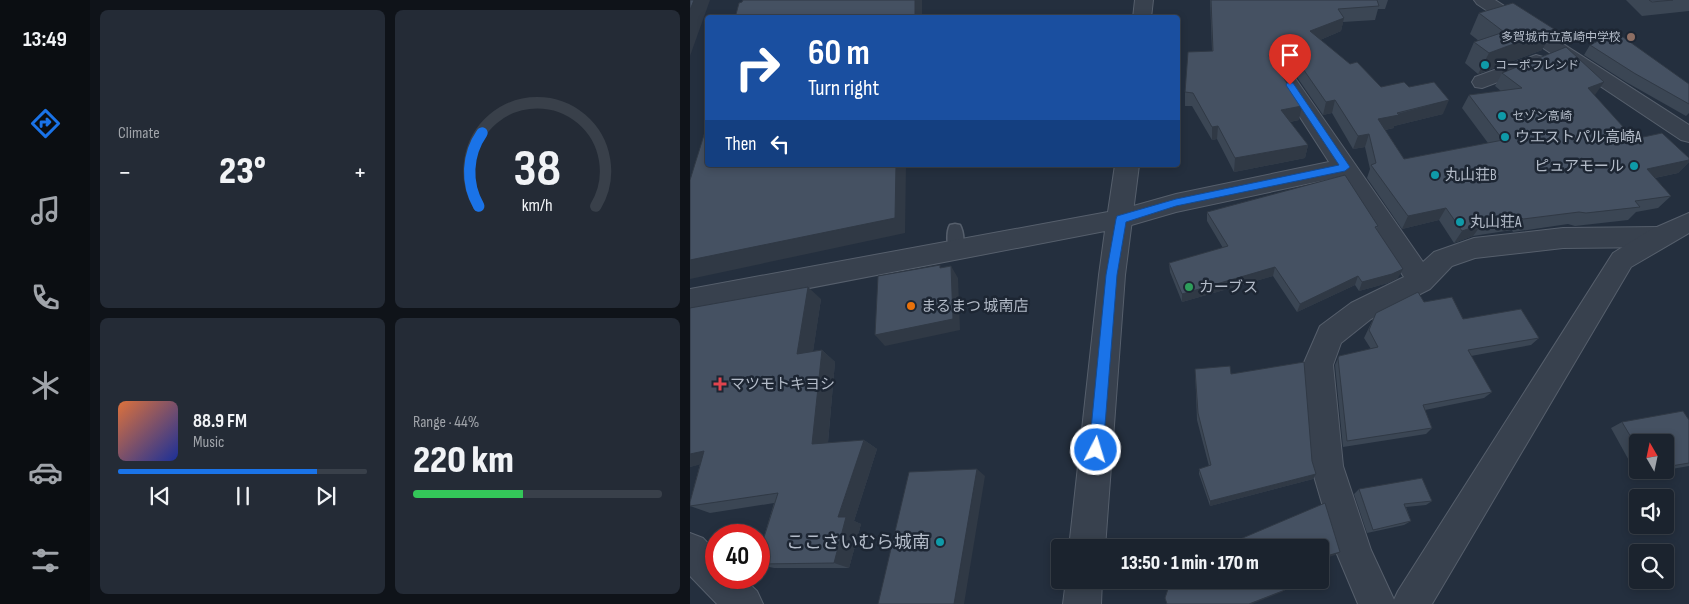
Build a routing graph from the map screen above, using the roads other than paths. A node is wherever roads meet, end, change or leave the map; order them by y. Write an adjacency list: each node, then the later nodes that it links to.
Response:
1 (1144, 0): 3 (street)
2 (1483, 0): 4 (street)
3 (1142, 15)
4 (1560, 51): 6 (street); 7 (street)
5 (1279, 69): 9 (street)
6 (1482, 82)
7 (1689, 135)
8 (1127, 167): 10 (street)
9 (1345, 167): 10 (street); 13 (street)
10 (1121, 219): 14 (street); 15 (street)
11 (1689, 222): 12 (street)
12 (1658, 237): 13 (street); 23 (street)
13 (1421, 282): 22 (street)
14 (690, 300)
15 (1088, 539)
16 (690, 551): 17 (street)
17 (705, 566)
18 (728, 589): 20 (street)
19 (1083, 589): 21 (street)
20 (744, 604)
21 (1082, 604)
22 (1377, 604)
23 (1411, 604)

